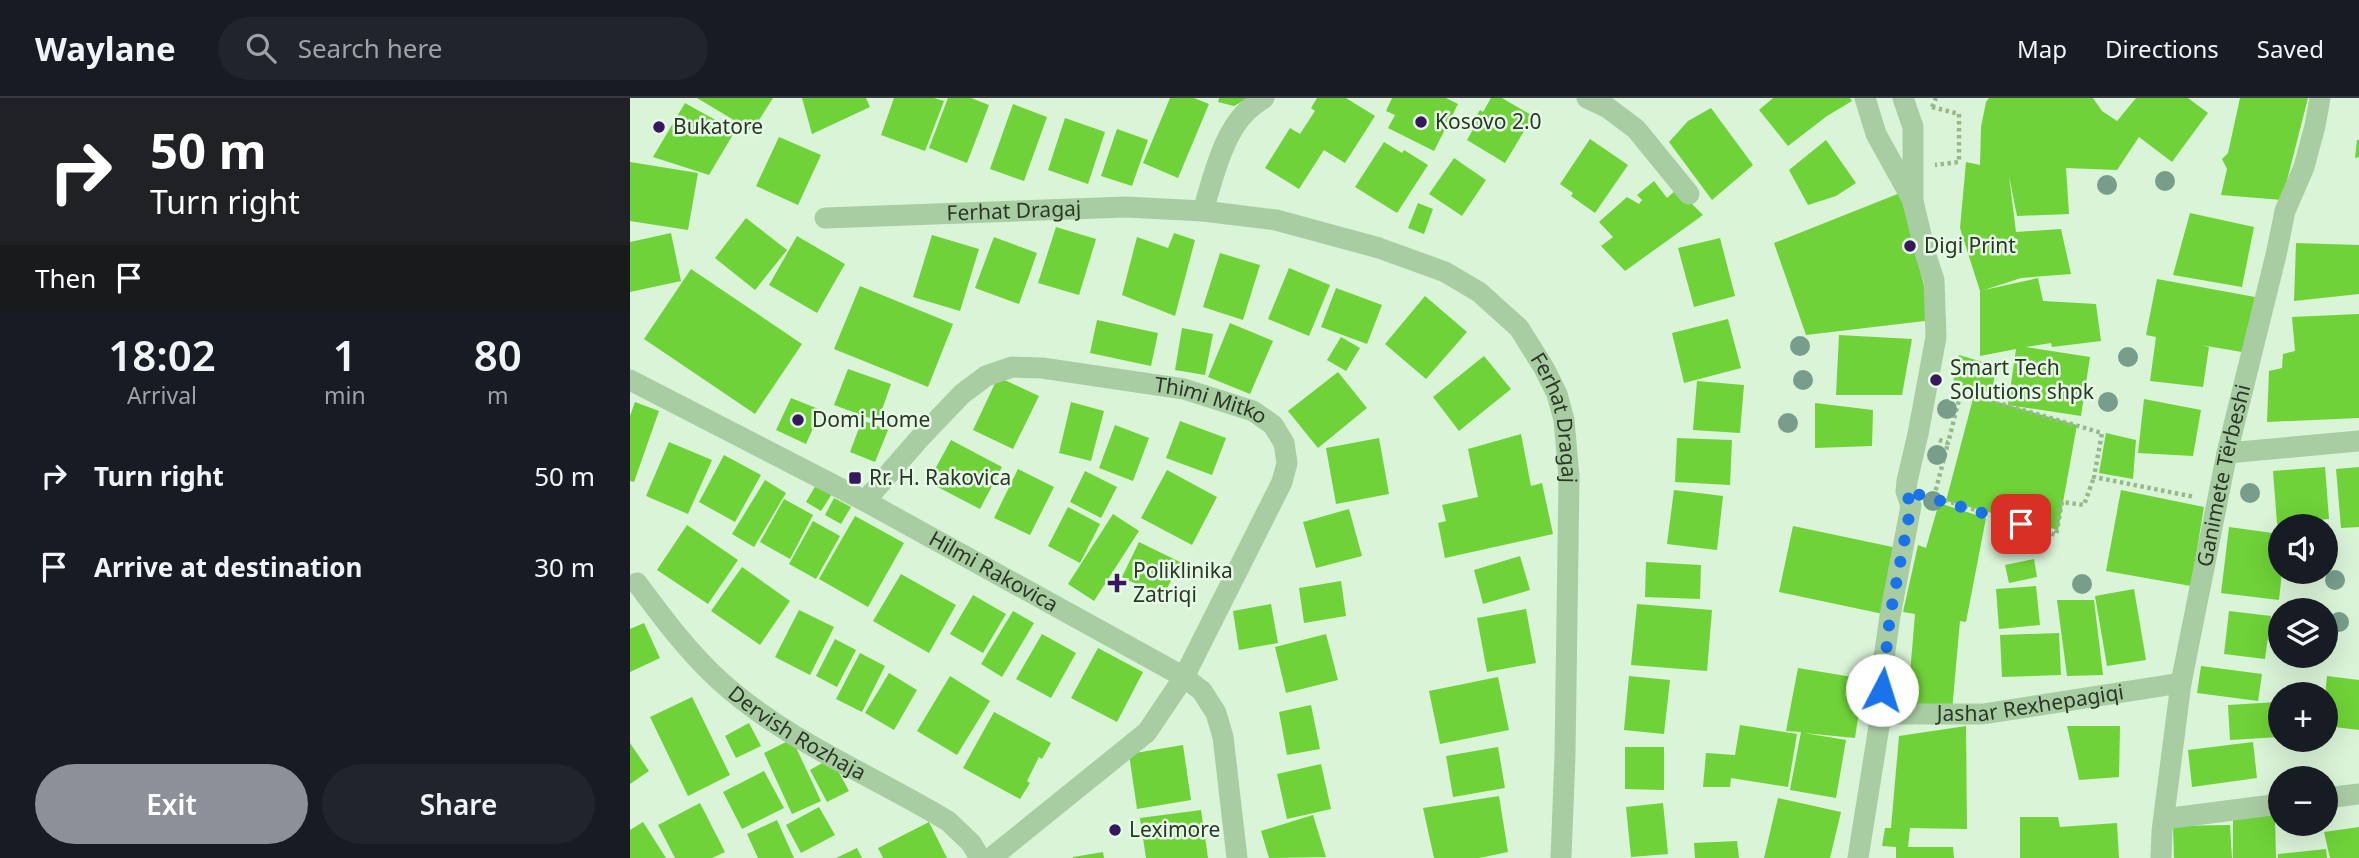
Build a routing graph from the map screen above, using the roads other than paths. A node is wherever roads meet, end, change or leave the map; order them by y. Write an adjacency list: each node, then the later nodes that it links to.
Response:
1 (1264, 98): 8 (street)
2 (1587, 98): 6 (street)
3 (1865, 98): 7 (street)
4 (1903, 98): 7 (street)
5 (2320, 98): 12 (street, Ganimete Tërbeshi)
6 (1689, 194)
7 (1913, 201): 17 (street)
8 (1203, 211): 9 (street, Ferhat Dragaj); 25 (street, Ferhat Dragaj)
9 (825, 218)
10 (630, 380): 13 (street, Hilmi Rakovica)
11 (2359, 441): 12 (street)
12 (2227, 453): 16 (street, Ganimete Tërbeshi)
13 (865, 501): 15 (street, Hilmi Rakovica); 15 (street, Thimi Mitko)
14 (637, 583): 22 (street, Dervish Rozhaja)
15 (1184, 677): 23 (street, Thimi Mitko); 24 (street, Hilmi Rakovica)
16 (2181, 683): 17 (street, Jashar Rexhepagiqi); 21 (street, Ganimete Tërbeshi)
17 (1881, 714): 26 (street)
18 (2359, 794): 19 (street)
19 (2338, 797)
20 (2268, 806): 21 (street)
21 (2164, 819): 27 (street, Ganimete Tërbeshi)
22 (980, 858)
23 (991, 858)
24 (1237, 858)
25 (1561, 858)
26 (1858, 858)
27 (2161, 858)

